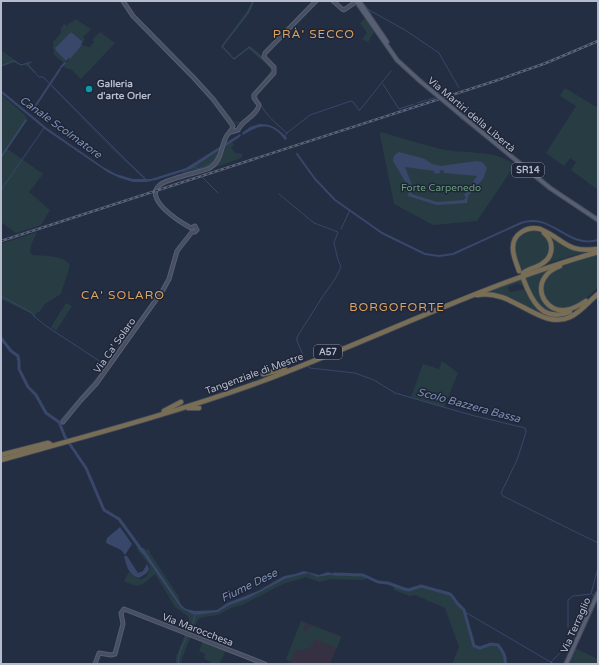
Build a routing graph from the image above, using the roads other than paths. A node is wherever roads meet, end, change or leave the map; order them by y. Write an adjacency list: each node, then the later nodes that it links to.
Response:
1 (122, 1): 5 (street)
2 (316, 1): 5 (street)
3 (333, 1): 4 (street)
4 (357, 1): 6 (main road, Via Martiri della Libertà / SR14, bridge)
5 (236, 127): 7 (street)
6 (598, 219)
7 (191, 228): 8 (street); 8 (street)
8 (192, 232): 24 (street, Via Ca' Solaro)
9 (598, 250): 10 (highway, Tangenziale di Mestre / A57); 11 (highway, Tangenziale di Mestre / A57); 11 (highway, A57)
10 (588, 255): 14 (highway, Tangenziale di Mestre / A57); 15 (highway, A57)
11 (522, 274): 11 (highway, A57); 14 (highway, Tangenziale di Mestre / A57); 15 (highway, A57)
12 (598, 290): 15 (highway, A57)
13 (598, 294): 15 (highway, A57)
14 (454, 301): 15 (highway, A57); 16 (highway, Tangenziale di Mestre / A57); 17 (highway, Tangenziale di Mestre / A57)
15 (588, 301)
16 (307, 363): 18 (highway); 23 (highway, Tangenziale di Mestre / A57)
17 (285, 369): 19 (highway); 22 (highway, Tangenziale di Mestre / A57)
18 (295, 373)
19 (263, 374)
20 (181, 402): 22 (highway)
21 (198, 408): 23 (highway)
22 (164, 410): 25 (highway, Tangenziale di Mestre / A57)
23 (175, 410): 25 (highway, Tangenziale di Mestre / A57)
24 (63, 422)
25 (72, 438): 26 (highway, Tangenziale di Mestre / A57)
26 (63, 441): 27 (highway, Tangenziale di Mestre / A57); 27 (highway, Tangenziale di Mestre / A57)
27 (1, 458)
28 (598, 593): 31 (main road, Via Terraglio)
29 (96, 664): 30 (street, Via Marocchesa)
30 (265, 664)
31 (566, 664)

